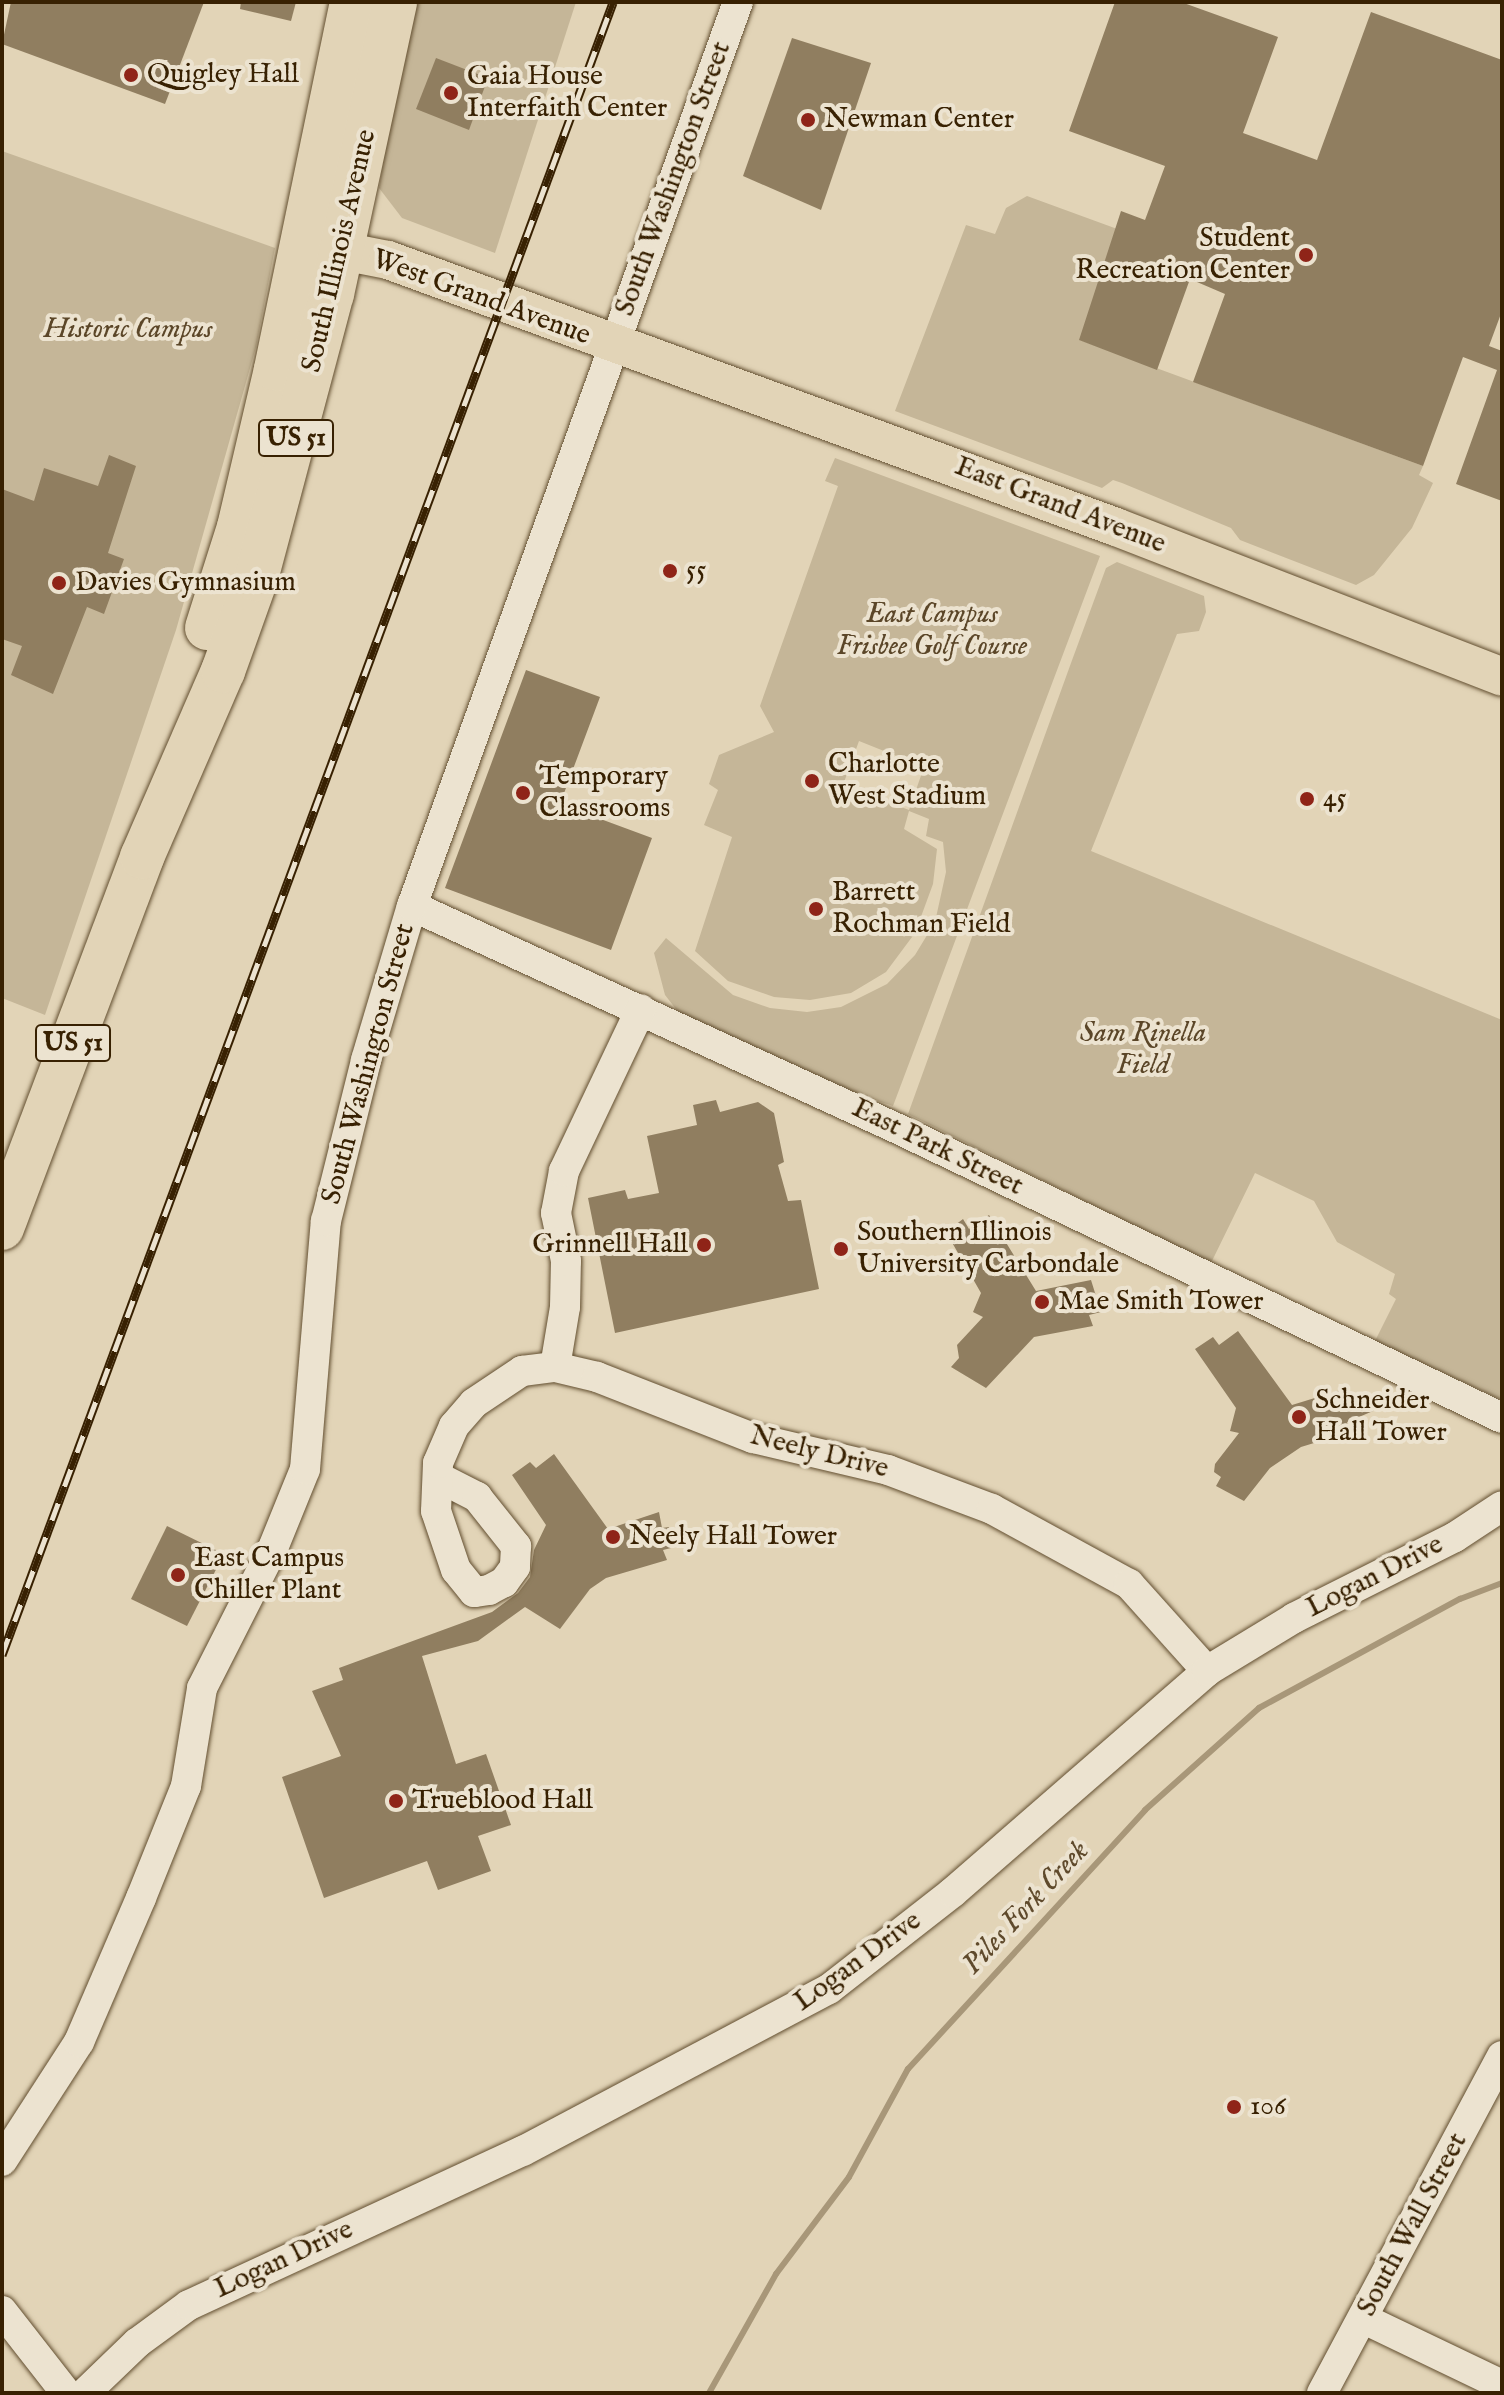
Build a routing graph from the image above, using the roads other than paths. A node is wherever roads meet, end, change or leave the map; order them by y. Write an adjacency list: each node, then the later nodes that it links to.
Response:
1 (352, 2): 4 (highway, South Illinois Avenue / US 51)
2 (395, 2): 4 (highway, South Illinois Avenue / US 51)
3 (738, 2): 5 (street, South Washington Street)
4 (322, 247): 5 (main road, West Grand Avenue); 9 (highway, South Illinois Avenue / US 51)
5 (614, 346): 6 (main road, East Grand Avenue); 7 (street, South Washington Street)
6 (1502, 677)
7 (412, 906): 8 (street, East Park Street); 18 (street, South Washington Street)
8 (641, 1009): 12 (street); 13 (street, East Park Street)
9 (35, 1144): 10 (highway); 11 (highway, South Illinois Avenue / US 51)
10 (2, 1189)
11 (2, 1228)
12 (555, 1367): 14 (street, Neely Drive); 16 (street, Neely Drive)
13 (1502, 1418)
14 (440, 1478)
15 (1502, 1506): 16 (street, Logan Drive)
16 (1207, 1671): 23 (street, Logan Drive)
17 (1502, 2056): 20 (street, South Wall Street)
18 (2, 2161)
19 (2, 2311): 22 (street)
20 (1364, 2319): 21 (street); 24 (street, South Wall Street)
21 (1502, 2385)
22 (66, 2393)
23 (85, 2393)
24 (1322, 2393)

